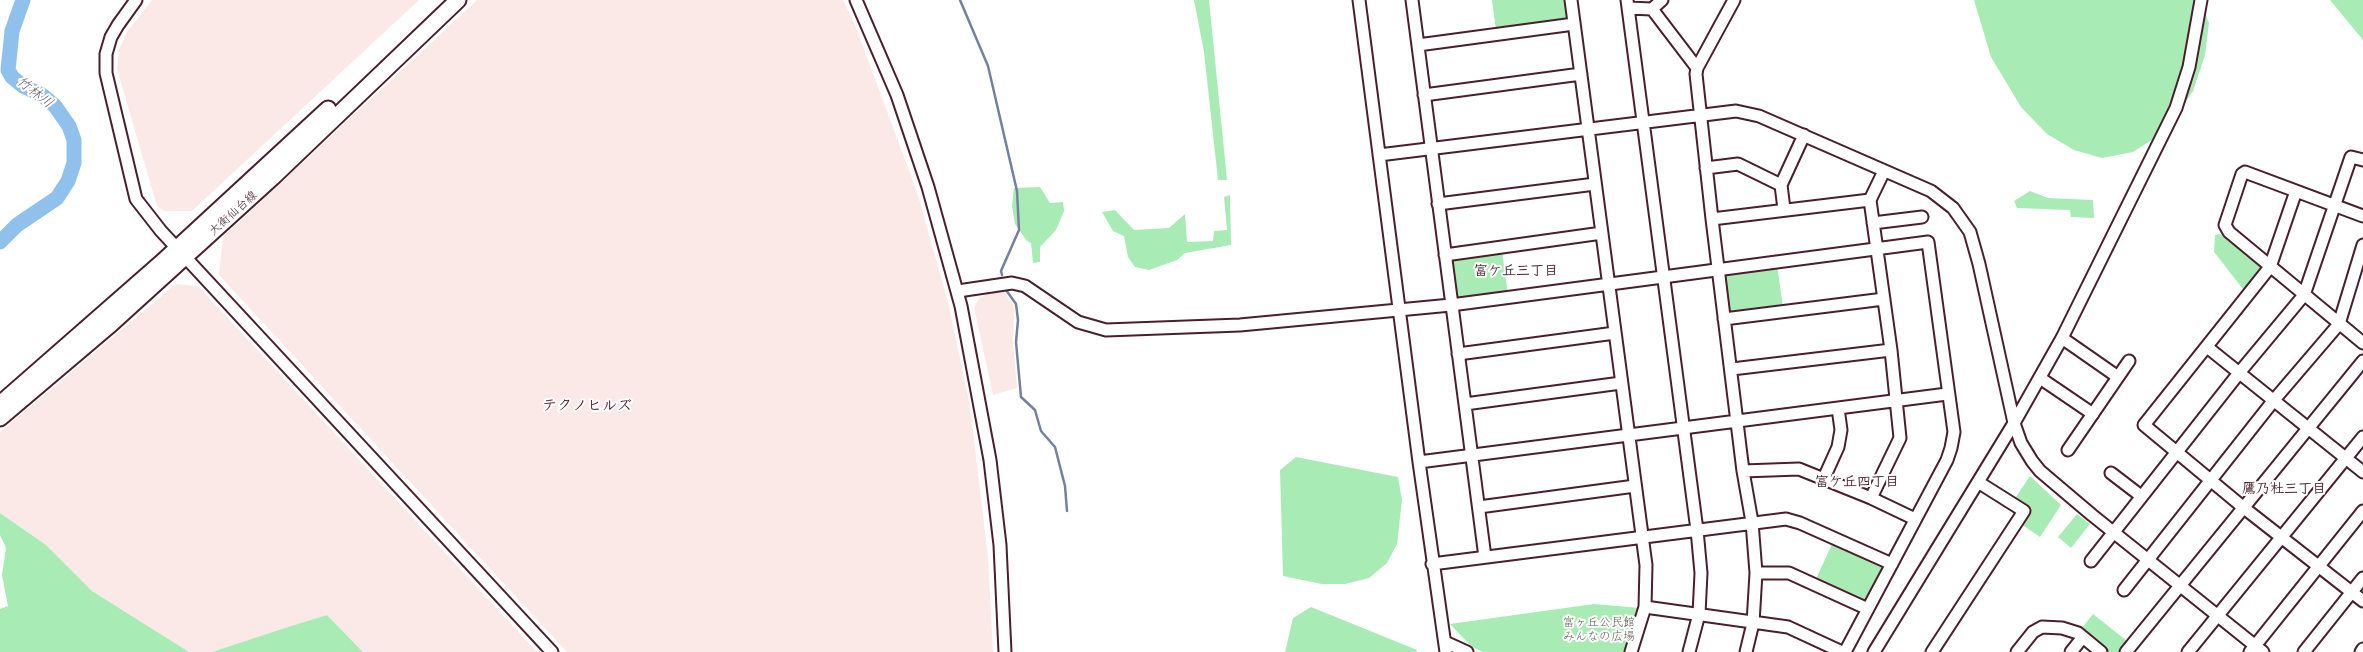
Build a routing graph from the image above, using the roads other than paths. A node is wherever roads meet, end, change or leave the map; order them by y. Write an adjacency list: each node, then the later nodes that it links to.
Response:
1 (136, 0): 41 (street)
2 (445, 0): 41 (main road, 大衡仙台線)
3 (458, 0): 41 (main road, 大衡仙台線)
4 (856, 0): 47 (street)
5 (1359, 0): 23 (street)
6 (1412, 0): 14 (street)
7 (1571, 0): 13 (street)
8 (1662, 0): 12 (street)
9 (1734, 0): 15 (street)
10 (2201, 0): 55 (street)
11 (1628, 4): 12 (street); 19 (street)
12 (1652, 8): 15 (street)
13 (1574, 24): 14 (street); 16 (street)
14 (1418, 45): 17 (street)
15 (1697, 68): 18 (street)
16 (1580, 74): 17 (street); 20 (street)
17 (1424, 95): 22 (street)
18 (1700, 114): 19 (street); 21 (street); 25 (street)
19 (1643, 122): 20 (street); 45 (street)
20 (1588, 130): 22 (street); 27 (street)
21 (1804, 135): 26 (street); 28 (street)
22 (1431, 149): 23 (street); 31 (street)
23 (1379, 155): 51 (street)
24 (2363, 160): 32 (street)
25 (1706, 168): 28 (street); 36 (street)
26 (1884, 170): 30 (street); 76 (street)
27 (1595, 184): 31 (street); 38 (street)
28 (1781, 185): 33 (street)
29 (2296, 191): 32 (street); 43 (street); 43 (street)
30 (1870, 200): 33 (street); 37 (street)
31 (1438, 204): 42 (street)
32 (2334, 204): 34 (street); 48 (street)
33 (1784, 209): 36 (street)
34 (2363, 216)
35 (1922, 217): 37 (street)
36 (1712, 219): 44 (street)
37 (1874, 223): 40 (street)
38 (1602, 233): 42 (street); 46 (street)
39 (2363, 245): 53 (street)
40 (1877, 249): 44 (street); 49 (street); 67 (street)
41 (182, 251): 70 (main road, 大衡仙台線); 74 (main road, 大衡仙台線); 124 (street)
42 (1445, 255): 50 (street)
43 (2270, 267): 48 (street); 57 (street)
44 (1718, 269): 45 (street); 52 (street)
45 (1663, 276): 46 (street); 77 (street)
46 (1609, 283): 50 (street); 54 (street)
47 (958, 291): 51 (street); 125 (street)
48 (2304, 295): 53 (street); 63 (street)
49 (1884, 299): 52 (street); 58 (street)
50 (1451, 305): 51 (street); 59 (street)
51 (1400, 310): 85 (street)
52 (1724, 319): 62 (street)
53 (2339, 324): 56 (street); 69 (street)
54 (1615, 333): 59 (street); 66 (street)
55 (2062, 338): 64 (street); 65 (street)
56 (2363, 343)
57 (2207, 347): 63 (street); 82 (street)
58 (1891, 350): 62 (street); 68 (street)
59 (1458, 354): 71 (street)
60 (2130, 361): 64 (street)
61 (2363, 361): 78 (street)
62 (1732, 369): 75 (street)
63 (2239, 373): 69 (street); 82 (street)
64 (2118, 377): 73 (street)
65 (2040, 378): 73 (street); 76 (street)
66 (1622, 383): 71 (street); 79 (street)
67 (1947, 394): 68 (street); 98 (street)
68 (1896, 400): 72 (street); 94 (street)
69 (2274, 400): 78 (street); 90 (street)
70 (0, 404)
71 (1464, 404): 83 (street)
72 (1838, 408): 75 (street); 89 (street)
73 (2093, 414): 81 (street)
74 (0, 418)
75 (1737, 420): 77 (street); 86 (street)
76 (2014, 423): 91 (street); 101 (street)
77 (1684, 428): 79 (street); 100 (street)
78 (2308, 428): 84 (street); 96 (street)
79 (1629, 436): 83 (street); 92 (street)
80 (2363, 437): 84 (street)
81 (2068, 450)
82 (2177, 453): 90 (street); 93 (street)
83 (1471, 456): 85 (street); 95 (street)
84 (2346, 458): 87 (street); 103 (street)
85 (1419, 462): 107 (street)
86 (1743, 471): 89 (street); 99 (street)
87 (2363, 472)
88 (2111, 473): 93 (street)
89 (1824, 478): 94 (street)
90 (2211, 481): 96 (street); 105 (street)
91 (1978, 482): 131 (street); 132 (street)
92 (1635, 486): 95 (street); 102 (street)
93 (2141, 496): 101 (street)
94 (1871, 498): 98 (street)
95 (1478, 507): 104 (street)
96 (2244, 508): 103 (street); 112 (street)
97 (2363, 510): 109 (street)
98 (1915, 520): 108 (street)
99 (1752, 522): 100 (street); 108 (street); 110 (street)
100 (1697, 530): 102 (street); 118 (street)
101 (2114, 532): 105 (street); 106 (street)
102 (1642, 537): 104 (street); 116 (street)
103 (2282, 537): 109 (street); 119 (street)
104 (1485, 557): 107 (street)
105 (2149, 560): 112 (street); 113 (street)
106 (2091, 561)
107 (1432, 564): 122 (street)
108 (1892, 564): 117 (street)
109 (2318, 565): 114 (street); 123 (street)
110 (1756, 573): 117 (street); 120 (street)
111 (2363, 578): 114 (street)
112 (2180, 586): 119 (street); 136 (street)
113 (2124, 590)
114 (2352, 592): 115 (street); 138 (street)
115 (2363, 601)
116 (1645, 607): 118 (street); 127 (street)
117 (1868, 609): 130 (street)
118 (1699, 614): 120 (street); 128 (street)
119 (2218, 615): 123 (street); 137 (street)
120 (1753, 623): 129 (street); 130 (street)
121 (2083, 637): 133 (street); 134 (street); 135 (street)
122 (1446, 647): 126 (street)
123 (2256, 650)
124 (552, 652)
125 (1005, 652)
126 (1467, 652)
127 (1631, 652)
128 (1689, 652)
129 (1746, 652)
130 (1844, 652)
131 (1874, 652)
132 (1932, 652)
133 (2017, 652)
134 (2071, 652)
135 (2101, 652)
136 (2126, 652)
137 (2188, 652)
138 (2304, 652)

